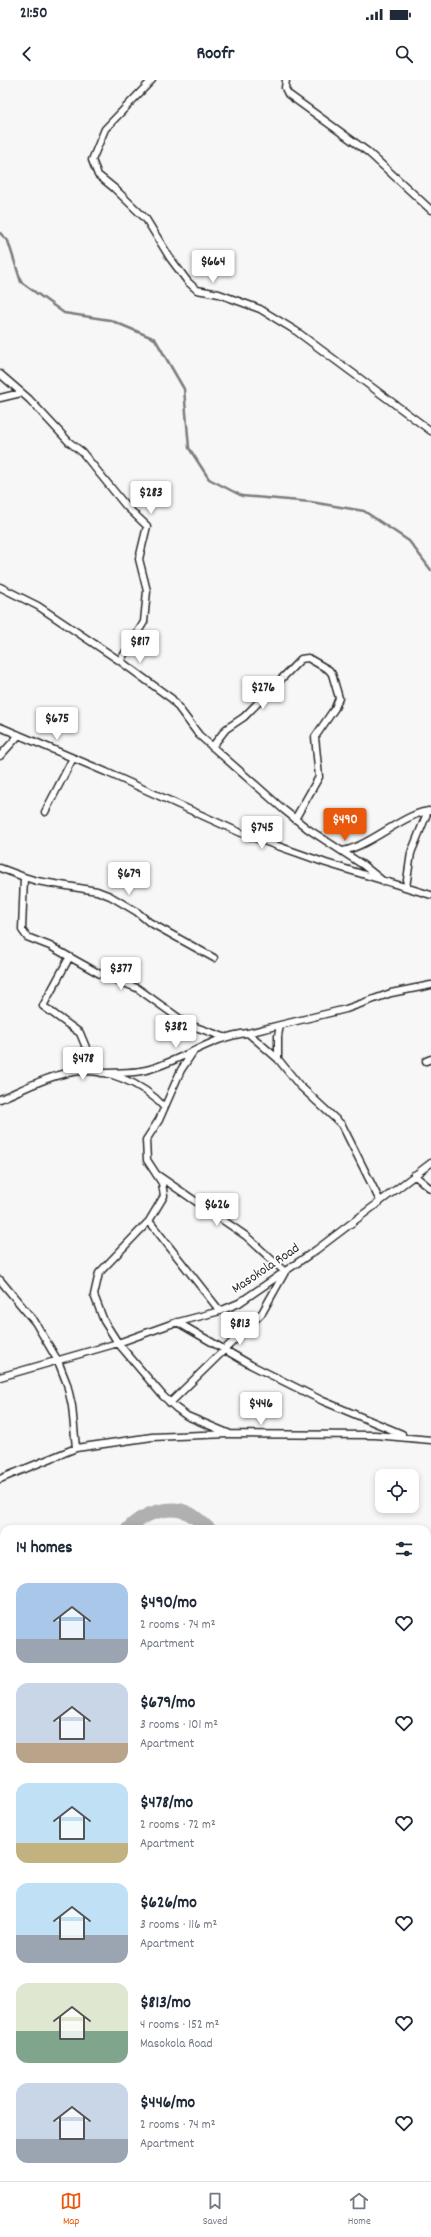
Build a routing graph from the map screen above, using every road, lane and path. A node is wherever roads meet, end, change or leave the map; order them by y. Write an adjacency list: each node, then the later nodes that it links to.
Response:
1 (152, 80): 7 (street)
2 (286, 80): 3 (street)
3 (431, 210)
4 (0, 374): 5 (street)
5 (21, 393): 6 (street); 9 (street)
6 (0, 398)
7 (431, 431)
8 (0, 587): 9 (street)
9 (120, 661): 12 (street)
10 (0, 727): 11 (street)
11 (19, 735): 13 (street); 14 (street)
12 (212, 747): 17 (street); 17 (street)
13 (0, 756)
14 (73, 758): 16 (street); 21 (street)
15 (429, 811): 18 (street); 22 (street)
16 (45, 812)
17 (295, 819): 18 (street)
18 (343, 851): 21 (street)
19 (0, 868): 20 (street)
20 (24, 877): 24 (street); 25 (street)
21 (383, 881): 22 (street)
22 (406, 888): 23 (street)
23 (431, 895)
24 (68, 958): 29 (street); 32 (street)
25 (214, 958)
26 (431, 985): 27 (street)
27 (280, 1026): 28 (street); 31 (street)
28 (248, 1033): 29 (street); 31 (street)
29 (224, 1037): 30 (street)
30 (193, 1052): 32 (street); 34 (street)
31 (278, 1060): 39 (street)
32 (101, 1073): 33 (street); 34 (street)
33 (0, 1099)
34 (164, 1107): 36 (street)
35 (431, 1163): 37 (street, Masokola Road)
36 (156, 1174): 40 (street); 41 (street)
37 (414, 1175): 38 (street); 39 (street, Masokola Road)
38 (431, 1189)
39 (380, 1201): 41 (street, Masokola Road)
40 (149, 1221): 43 (street); 45 (street)
41 (285, 1272): 43 (street, Masokola Road); 46 (street)
42 (0, 1280): 47 (street)
43 (220, 1311): 44 (street, Masokola Road)
44 (177, 1322): 45 (street, Masokola Road); 46 (street)
45 (118, 1343): 47 (street, Masokola Road); 49 (street)
46 (224, 1349): 49 (street); 51 (street)
47 (58, 1361): 48 (street, Masokola Road); 53 (street)
48 (0, 1377)
49 (170, 1403): 50 (street)
50 (230, 1434): 51 (street); 53 (street)
51 (407, 1436): 52 (street)
52 (431, 1440)
53 (76, 1448): 54 (street)
54 (0, 1479)

